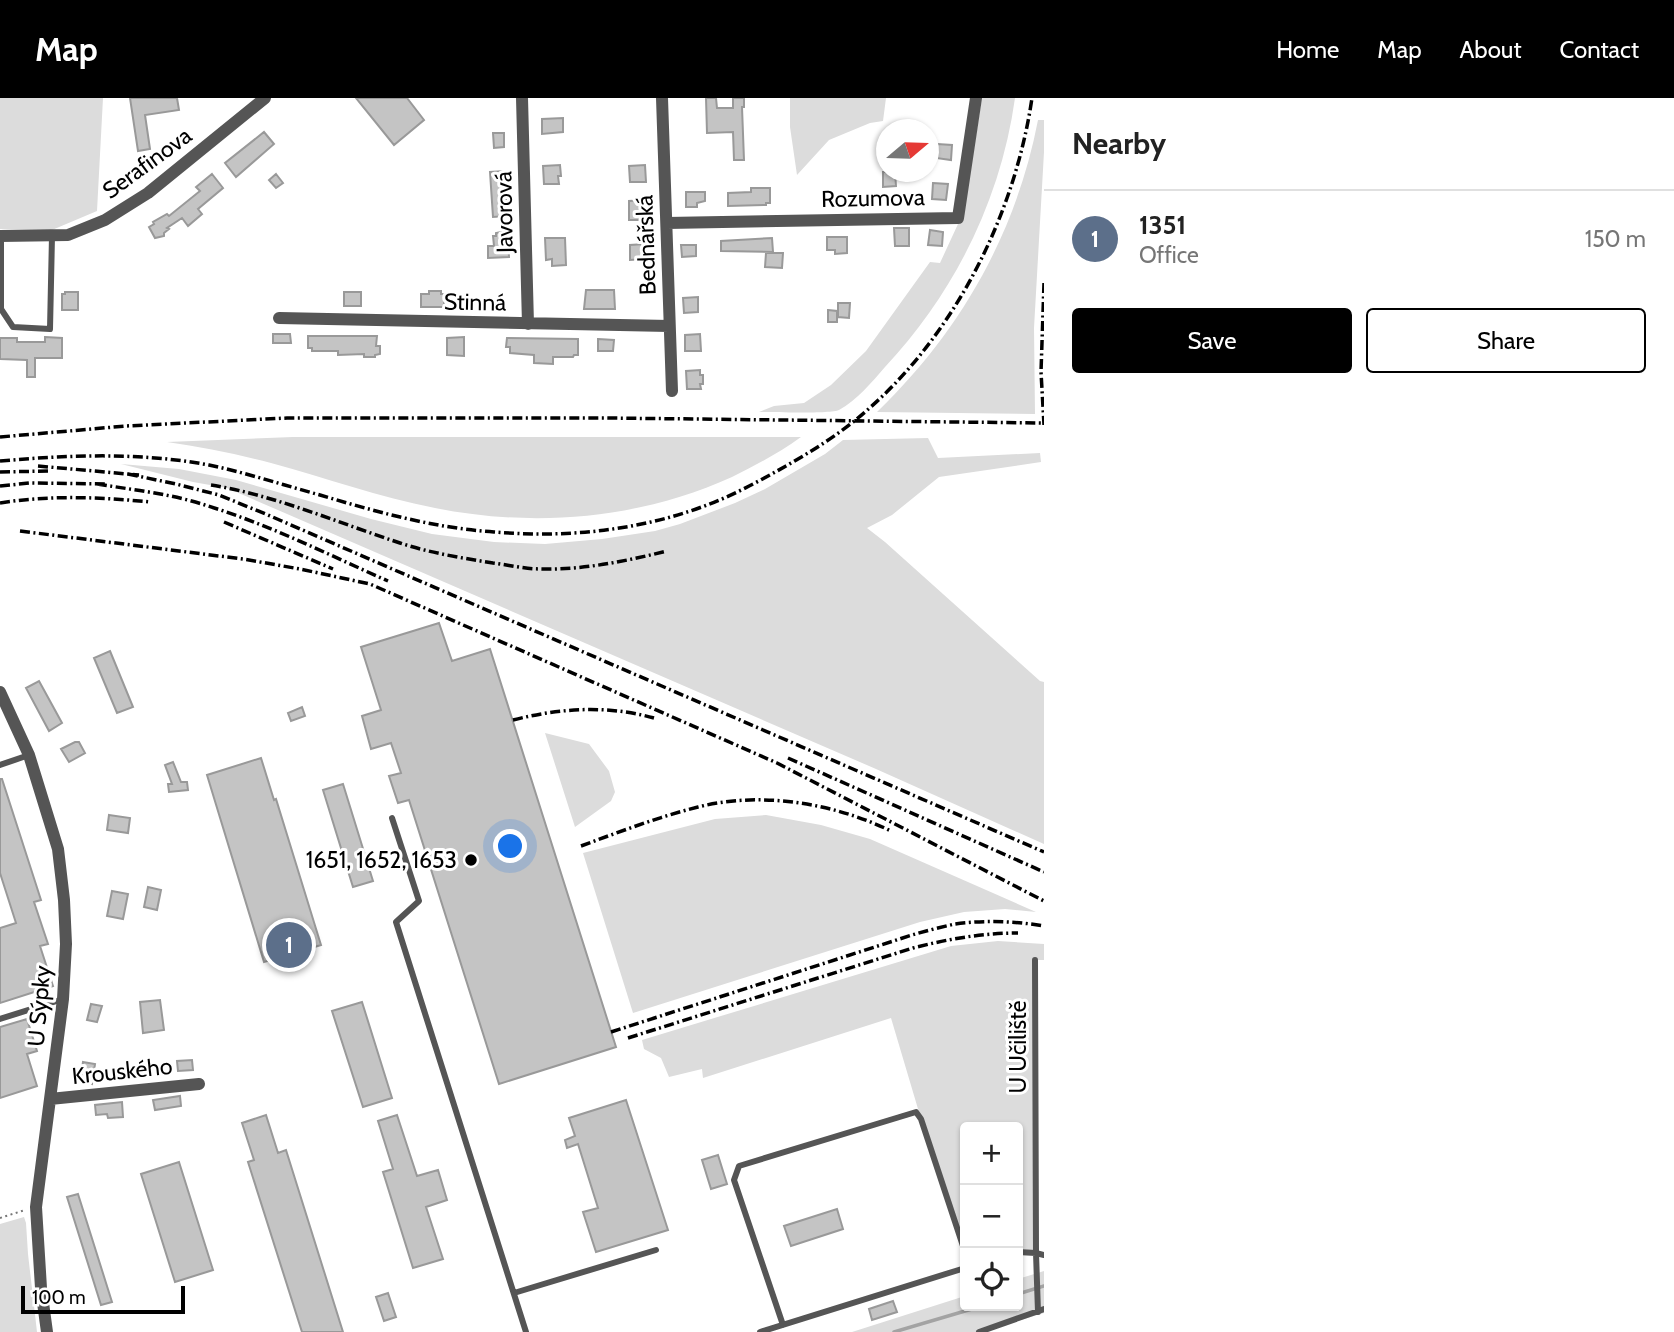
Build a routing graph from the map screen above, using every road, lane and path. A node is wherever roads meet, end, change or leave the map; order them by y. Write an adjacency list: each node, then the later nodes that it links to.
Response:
1 (265, 98): 7 (street, Serafinova)
2 (522, 98): 9 (street, Javorová)
3 (662, 98): 5 (street, Bednářská)
4 (976, 98): 5 (street, Rozumova)
5 (667, 223): 10 (street, Bednářská)
6 (1, 236): 7 (street, Serafinova); 7 (lane)
7 (52, 236)
8 (279, 318): 9 (street, Stinná)
9 (528, 324): 10 (street, Stinná)
10 (669, 326): 11 (street, Bednářská)
11 (672, 391)
12 (0, 692): 13 (street, U Sýpky)
13 (29, 755): 14 (lane); 17 (street, U Sýpky)
14 (0, 765)
15 (392, 818): 29 (lane)
16 (1035, 960): 26 (lane, U Učiliště)
17 (63, 999): 18 (lane); 20 (street, U Sýpky)
18 (0, 1019)
19 (199, 1084): 20 (street, Krouského)
20 (50, 1099): 21 (street, U Sýpky)
21 (36, 1207): 22 (path); 32 (street, U Sýpky)
22 (0, 1218)
23 (964, 1248): 31 (lane)
24 (656, 1250): 29 (lane)
25 (1023, 1252): 26 (lane)
26 (1036, 1253): 27 (lane); 30 (lane, U Učiliště)
27 (1044, 1255)
28 (960, 1270): 31 (lane)
29 (514, 1293): 33 (lane)
30 (1041, 1310): 35 (lane)
31 (783, 1325): 34 (lane)
32 (47, 1332)
33 (526, 1332)
34 (760, 1332)
35 (979, 1332)

